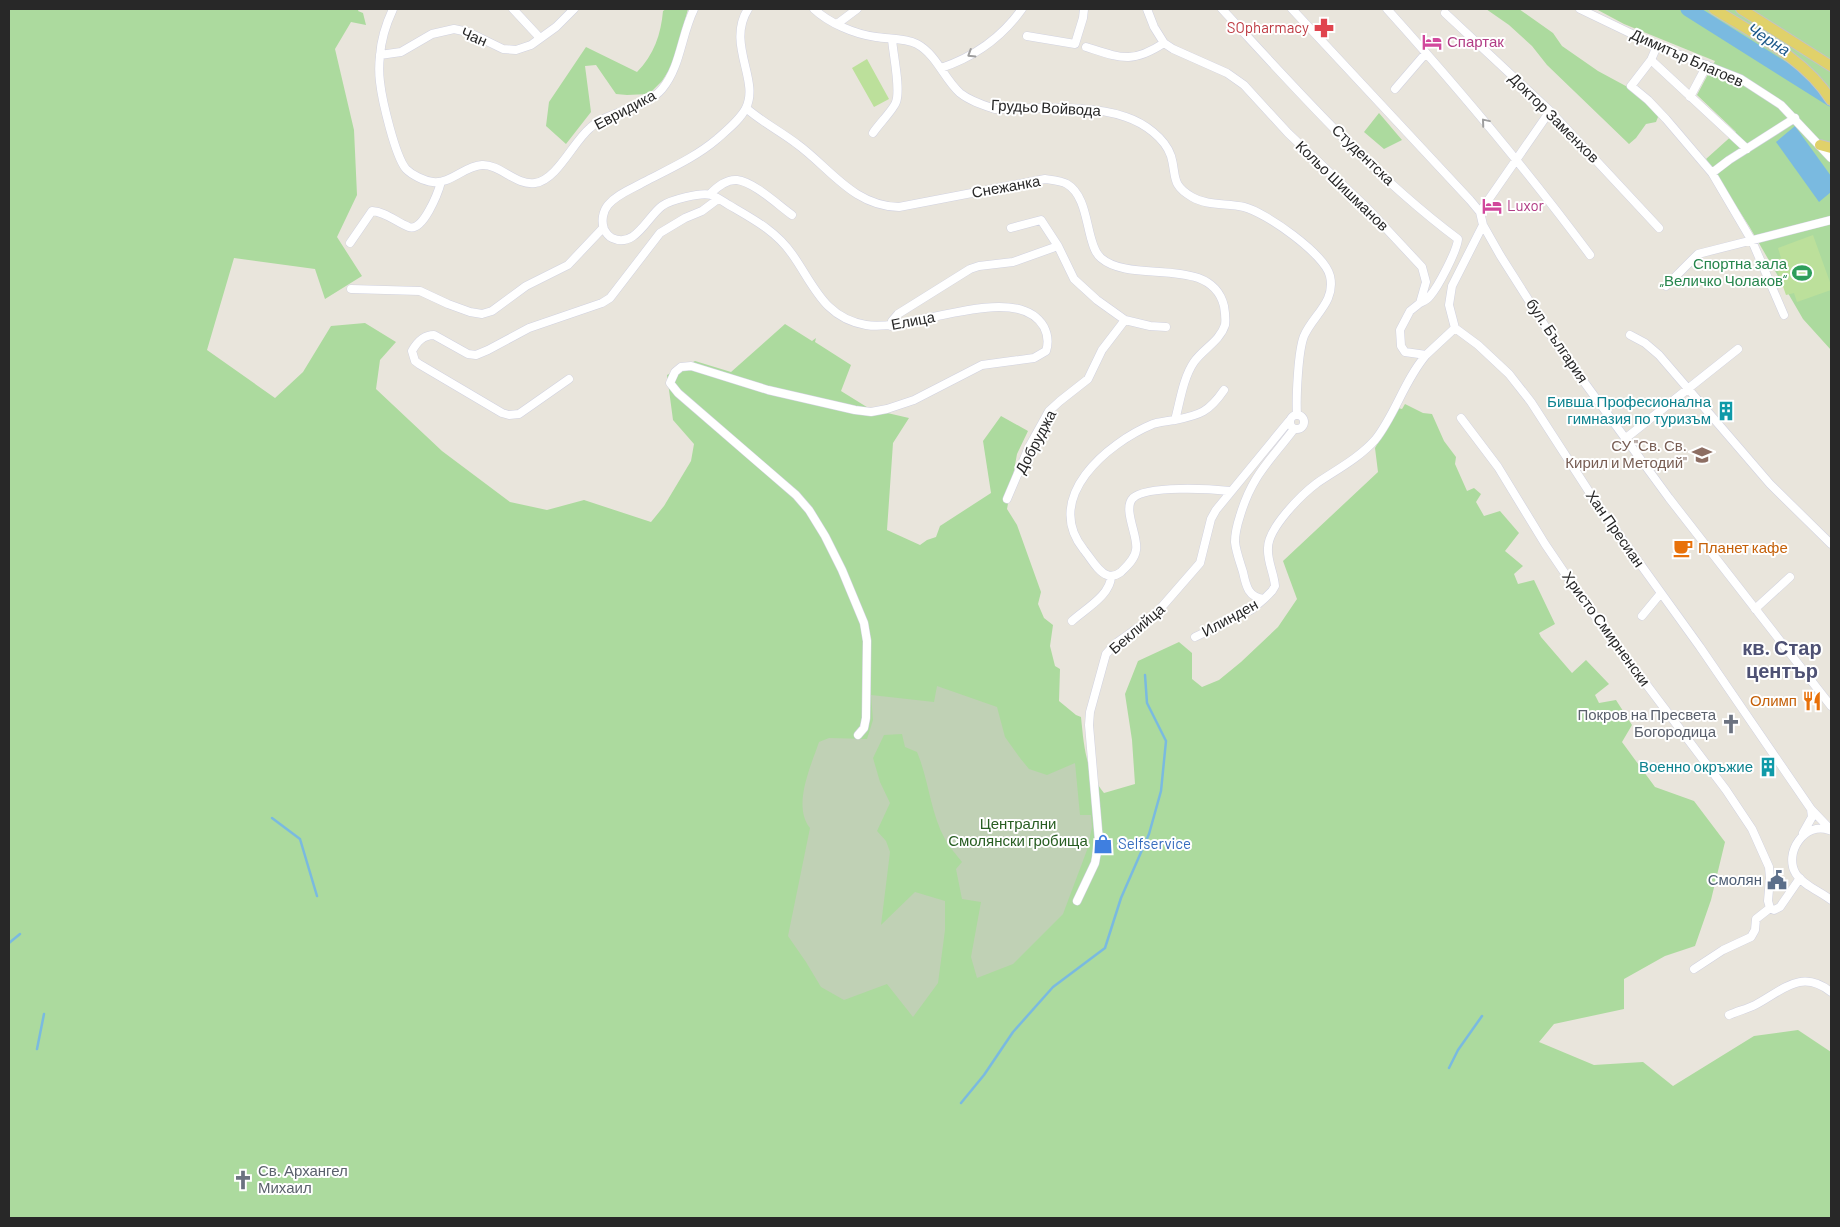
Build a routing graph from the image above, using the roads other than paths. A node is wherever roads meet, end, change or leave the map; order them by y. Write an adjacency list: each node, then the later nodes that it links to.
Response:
1 (393, 9): 26 (street)
2 (513, 9): 20 (street)
3 (574, 9): 20 (street, Чан)
4 (694, 9): 44 (street, Евридика)
5 (748, 9): 34 (street)
6 (814, 9): 18 (street, Грудьо Войвода)
7 (857, 9): 18 (street)
8 (1022, 9): 30 (street, one-way to 30)
9 (1084, 9): 19 (street)
10 (1147, 9): 22 (street, Кольо Шишманов)
11 (1222, 9): 60 (street, Студентска)
12 (1292, 9): 47 (street, бул. България)
13 (1387, 9): 25 (street)
14 (1580, 9): 23 (street, Димитър Благоев)
15 (1714, 9): 33 (main road)
16 (1741, 9): 29 (main road)
17 (1445, 13): 35 (street, Доктор Заменхов)
18 (837, 24): 21 (street, Грудьо Войвода)
19 (1027, 36)
20 (540, 38): 26 (street, Чан)
21 (892, 39): 30 (street, Грудьо Войвода); 37 (street)
22 (1164, 42): 24 (street); 60 (street, Кольо Шишманов)
23 (1657, 46): 27 (street); 28 (street, Димитър Благоев)
24 (1086, 47)
25 (1426, 53): 31 (street); 42 (street, one-way to 25)
26 (380, 55): 44 (street)
27 (1651, 60): 32 (street); 43 (street)
28 (1706, 65): 32 (street); 36 (street, Димитър Благоев)
29 (1831, 66)
30 (941, 68): 72 (street, Грудьо Войвода)
31 (1395, 89)
32 (1690, 97): 40 (street)
33 (1831, 100)
34 (746, 108): 51 (street); 74 (street, Снежанка)
35 (1550, 111): 42 (street); 53 (street, Доктор Заменхов)
36 (1795, 118): 38 (street, Димитър Благоев); 40 (street)
37 (873, 133)
38 (1820, 145): 39 (main road); 41 (street, Димитър Благоев)
39 (1831, 148)
40 (1746, 149): 43 (street)
41 (1831, 158)
42 (1516, 160): 47 (street); 57 (street)
43 (1712, 173): 54 (street)
44 (441, 182): 55 (street)
45 (710, 194): 46 (street, Елица); 48 (street); 51 (street)
46 (718, 199): 63 (street, Елица); 69 (street)
47 (1480, 212): 50 (street, бул. България)
48 (792, 215)
49 (1831, 220): 54 (street)
50 (1483, 225): 64 (street); 77 (street, бул. България)
51 (603, 228): 59 (street)
52 (1011, 228): 56 (street)
53 (1659, 228)
54 (1752, 240): 58 (street); 61 (street)
55 (350, 243)
56 (1058, 246): 62 (street); 63 (street)
57 (1590, 255)
58 (1666, 286)
59 (351, 289)
60 (1420, 303): 68 (street, Кольо Шишманов)
61 (1784, 315)
62 (1125, 320): 65 (street); 79 (street, Добруджа)
63 (891, 326): 90 (street, Елица)
64 (1454, 326): 68 (street); 83 (street, Хан Пресиан)
65 (1166, 327)
66 (1630, 335): 70 (street)
67 (1738, 350): 70 (street)
68 (1426, 355): 84 (street)
69 (569, 379)
70 (1687, 389): 77 (street); 80 (street)
71 (1224, 390): 74 (street)
72 (1297, 415): 75 (street); 76 (street)
73 (1461, 418): 97 (street, Христо Смирненски)
74 (1175, 420): 81 (street)
75 (1290, 421): 76 (street); 78 (street, Беклийца)
76 (1294, 429): 84 (street)
77 (1626, 438): 85 (street, бул. България)
78 (1230, 491): 81 (street); 96 (street, Беклийца)
79 (1007, 499)
80 (1831, 544)
81 (1111, 576): 87 (street)
82 (1790, 577): 85 (street)
83 (1660, 593): 86 (street); 91 (street, Хан Пресиан)
84 (1264, 599): 88 (street, Илинден)
85 (1755, 609): 89 (street, бул. България)
86 (1642, 616)
87 (1072, 621)
88 (1195, 637)
89 (1831, 706)
90 (858, 735)
91 (1811, 809): 92 (street, Хан Пресиан); 93 (street)
92 (1831, 830): 93 (street)
93 (1802, 837): 94 (street)
94 (1800, 878): 95 (street); 97 (street)
95 (1831, 900)
96 (1077, 901)
97 (1770, 908): 98 (street)
98 (1694, 969)
99 (1831, 992): 100 (street)
100 (1729, 1014)

